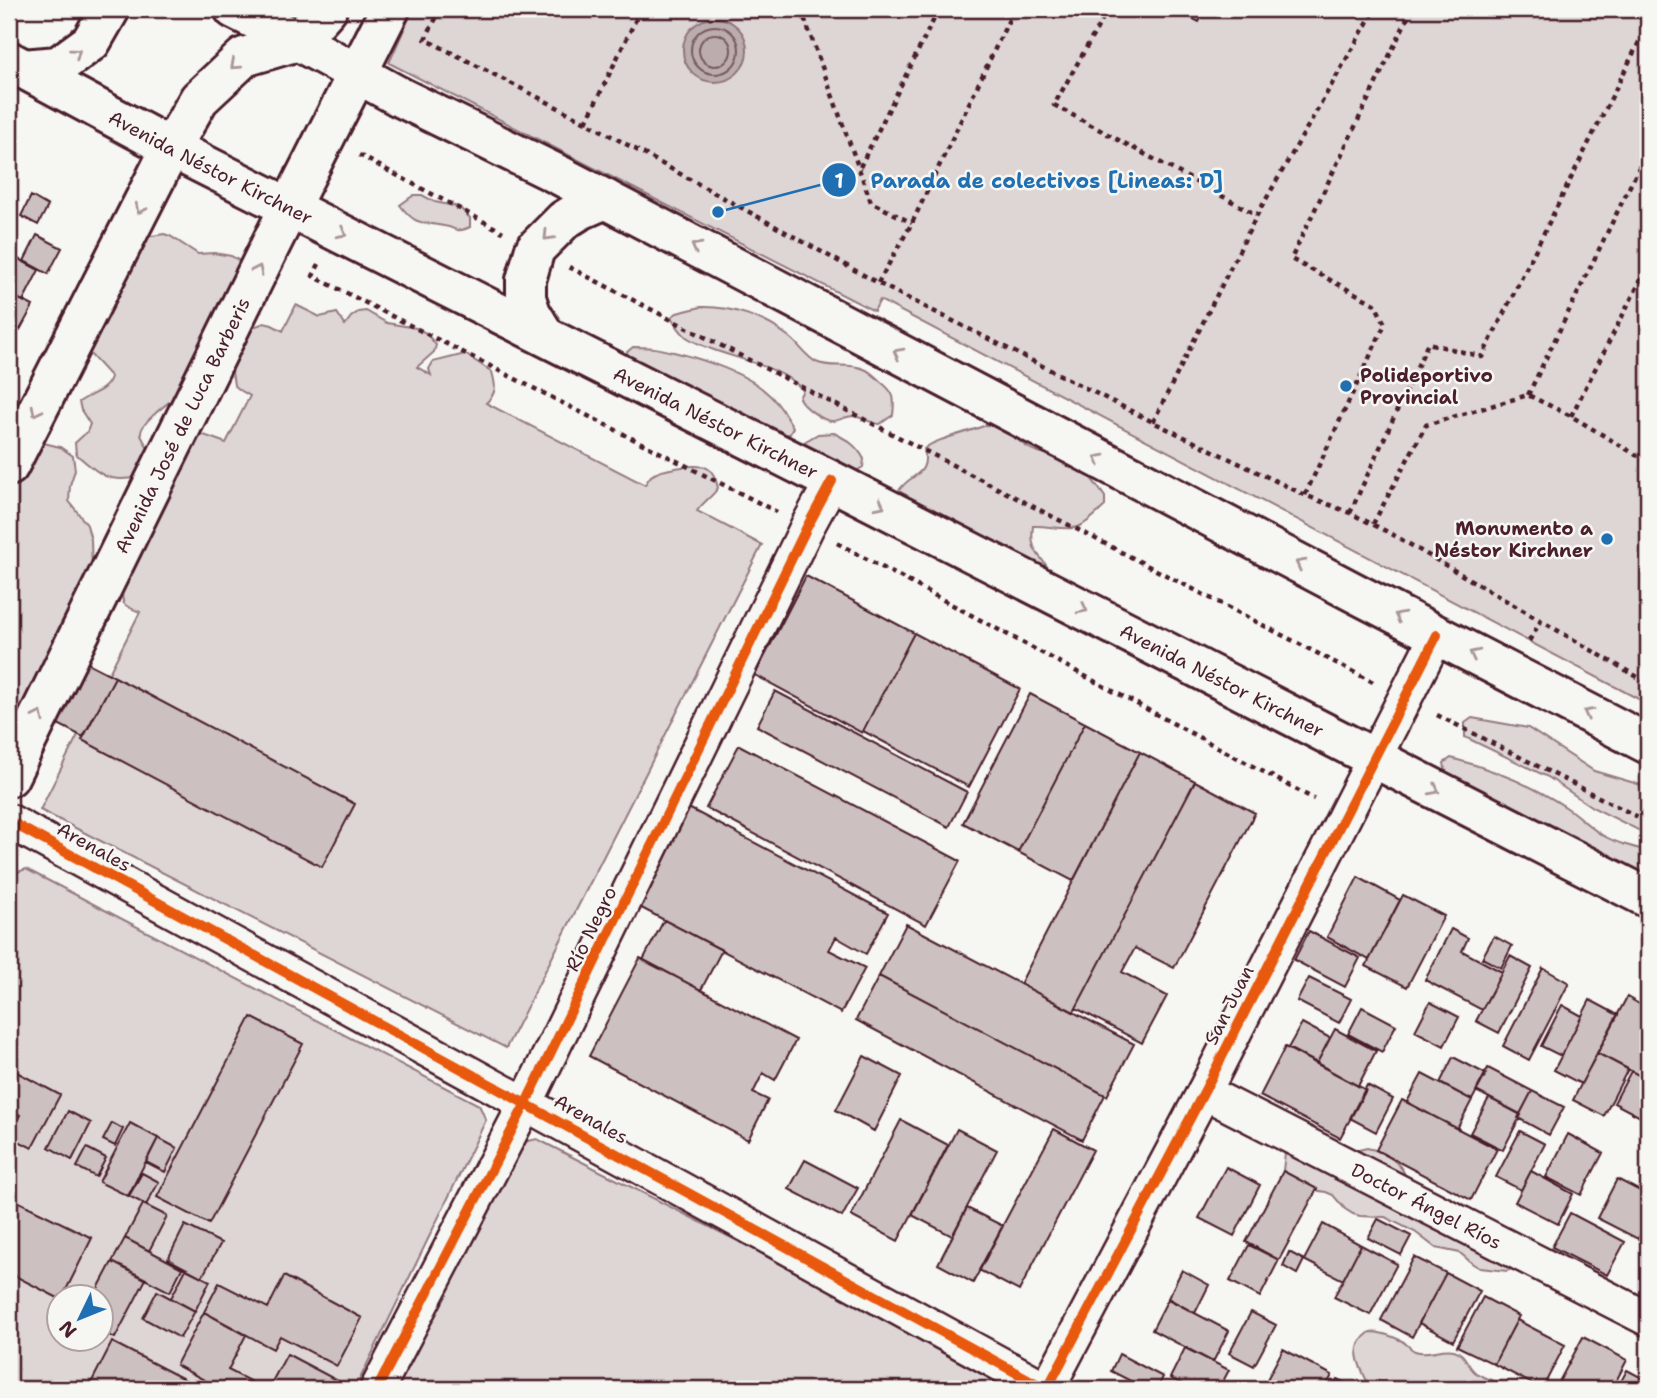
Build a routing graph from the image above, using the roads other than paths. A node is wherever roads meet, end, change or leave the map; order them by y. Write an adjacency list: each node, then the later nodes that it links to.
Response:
1 (110, 9): 6 (main road, one-way to 1)
2 (234, 9): 5 (main road)
3 (327, 9): 5 (main road)
4 (390, 9): 7 (main road, Avenida José de Luca Barberis)
5 (298, 41): 7 (main road); 8 (main road, one-way to 8)
6 (16, 65): 8 (main road, Avenida Néstor Kirchner)
7 (358, 74): 9 (main road); 10 (main road, Avenida José de Luca Barberis)
8 (171, 148): 10 (main road, Avenida Néstor Kirchner); 12 (main road, one-way to 12)
9 (605, 199): 11 (main road, one-way to 11); 14 (main road, one-way to 9)
10 (290, 207): 11 (main road, Avenida Néstor Kirchner, one-way to 11); 17 (main road, Avenida José de Luca Barberis, one-way to 10)
11 (545, 336): 13 (main road, Avenida Néstor Kirchner)
12 (9, 466)
13 (832, 481): 16 (main road, Avenida Néstor Kirchner, one-way to 16); 21 (street, Río Negro)
14 (1437, 635): 15 (main road, one-way to 14); 16 (street, San Juan)
15 (1648, 744)
16 (1375, 758): 19 (main road, Avenida Néstor Kirchner, one-way to 19); 20 (street, San Juan)
17 (9, 777)
18 (9, 821): 21 (street, Arenales)
19 (1648, 898)
20 (1204, 1092): 22 (street, Doctor Ángel Ríos); 24 (street, San Juan)
21 (526, 1103): 23 (street, Río Negro); 24 (street, Arenales)
22 (1648, 1320)
23 (377, 1389)
24 (1046, 1389)

